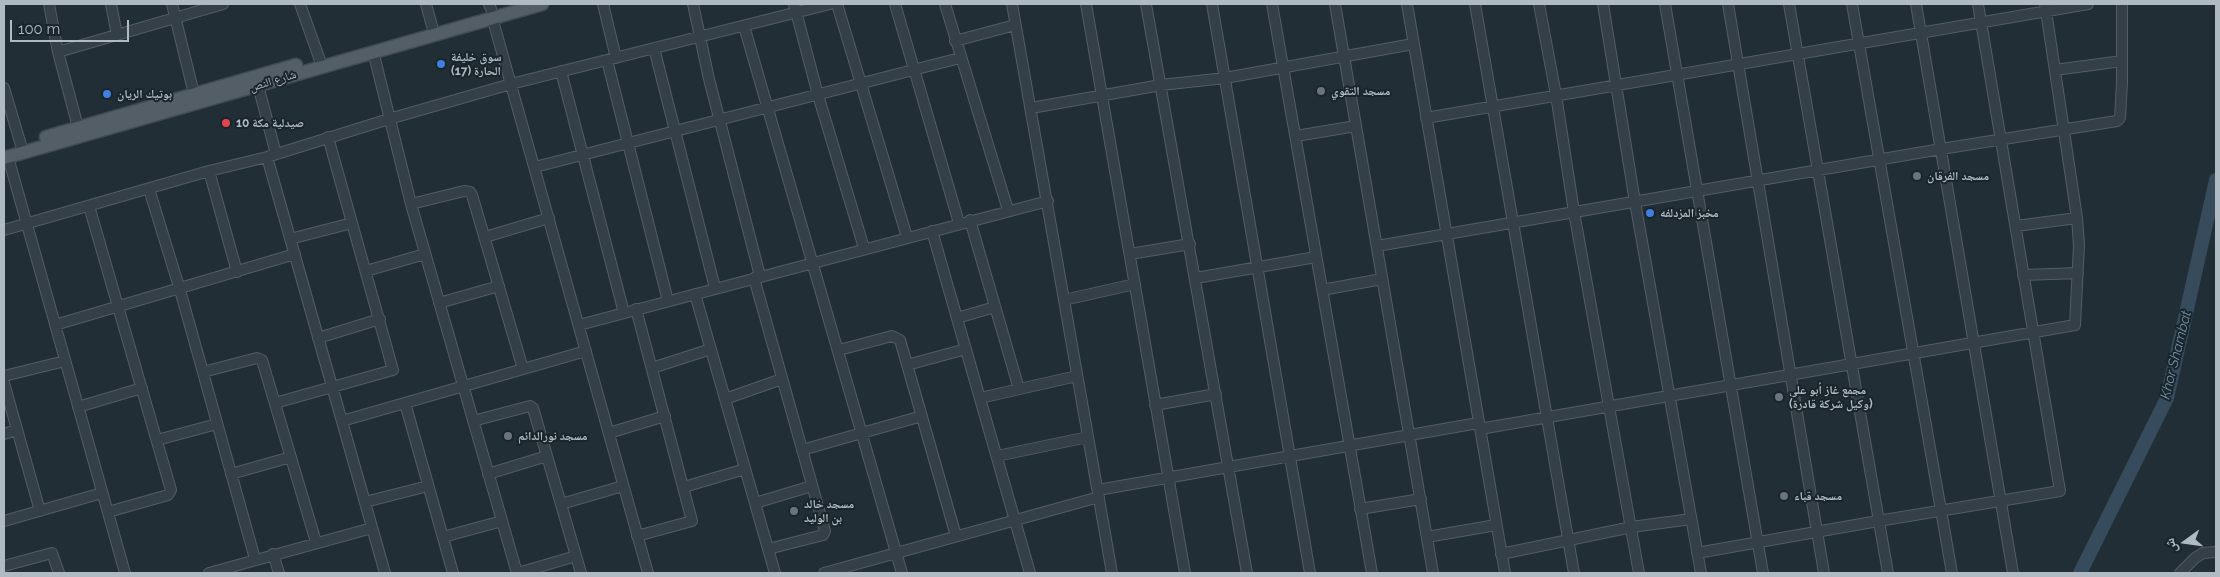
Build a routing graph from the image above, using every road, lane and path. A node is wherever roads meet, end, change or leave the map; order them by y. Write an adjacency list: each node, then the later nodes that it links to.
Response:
1 (49, 4): 49 (street)
2 (110, 4): 42 (street)
3 (172, 4): 36 (street)
4 (223, 4): 36 (street)
5 (300, 4): 55 (street)
6 (426, 4): 39 (street)
7 (510, 4): 35 (main road, شارع النص)
8 (542, 4): 35 (main road, شارع النص)
9 (603, 4): 53 (street)
10 (693, 4): 43 (street)
11 (830, 4): 33 (street)
12 (837, 4): 64 (street)
13 (894, 4): 58 (street)
14 (945, 4): 44 (street)
15 (1012, 4): 38 (street)
16 (1086, 4): 71 (street)
17 (1146, 4): 67 (street)
18 (1212, 4): 62 (street)
19 (1272, 4): 57 (street)
20 (1335, 4): 51 (street)
21 (1407, 4): 46 (street)
22 (1475, 4): 73 (street)
23 (1540, 4): 72 (street)
24 (1603, 4): 66 (street)
25 (1666, 4): 61 (street)
26 (1728, 4): 56 (street)
27 (1789, 4): 50 (street)
28 (1852, 4): 45 (street)
29 (1916, 4): 41 (street)
30 (1978, 4): 37 (street)
31 (2088, 4): 34 (street)
32 (2122, 4): 54 (street)
33 (795, 8): 40 (street); 70 (street)
34 (2046, 8): 37 (street); 59 (street)
35 (491, 10): 39 (main road, شارع النص); 48 (main road, شارع النص); 63 (street)
36 (175, 18): 42 (street); 69 (street)
37 (1981, 22): 41 (street); 85 (street)
38 (1016, 25): 44 (street); 75 (street)
39 (432, 26): 55 (main road, شارع النص)
40 (744, 26): 43 (street); 74 (street)
41 (1921, 32): 45 (street); 88 (street)
42 (117, 35): 49 (street)
43 (700, 37): 47 (street); 78 (street)
44 (955, 41): 52 (street)
45 (1859, 43): 50 (street); 92 (street)
46 (1413, 44): 51 (street); 76 (street)
47 (654, 48): 53 (street); 82 (street)
48 (372, 51): 55 (main road, شارع النص); 77 (street)
49 (58, 52): 80 (street)
50 (1798, 53): 56 (street); 94 (street)
51 (1345, 56): 57 (street); 79 (street)
52 (960, 58): 58 (street); 103 (street)
53 (611, 59): 60 (street); 86 (street)
54 (2122, 61): 59 (street); 81 (street)
55 (321, 62): 65 (main road, شارع النص); 69 (main road, شارع النص)
56 (1738, 64): 61 (street); 96 (street)
57 (1283, 68): 62 (street); 83 (street)
58 (913, 70): 64 (street); 107 (street)
59 (2056, 70): 81 (street)
60 (562, 72): 63 (street); 90 (street)
61 (1678, 75): 66 (street); 98 (street)
62 (1225, 78): 67 (street); 126 (street)
63 (511, 84): 77 (street); 93 (street)
64 (862, 84): 70 (street); 116 (street)
65 (258, 85): 89 (main road, شارع النص); 91 (street)
66 (1617, 85): 72 (street); 100 (street)
67 (1161, 86): 71 (street); 118 (street)
68 (4, 88): 87 (street)
69 (194, 94): 80 (main road, شارع النص)
70 (818, 95): 74 (street); 120 (street)
71 (1102, 95): 75 (street); 123 (street)
72 (1556, 95): 73 (street); 104 (street)
73 (1493, 106): 76 (street); 110 (street)
74 (768, 108): 78 (street); 125 (street)
75 (1031, 108): 99 (street)
76 (1426, 118): 114 (street)
77 (389, 119): 84 (street); 101 (street)
78 (720, 120): 82 (street); 131 (street)
79 (1356, 126): 83 (street); 119 (street)
80 (78, 127): 87 (main road, شارع النص)
81 (2065, 129): 85 (street); 106 (street)
82 (675, 131): 86 (street); 136 (street)
83 (1296, 136): 124 (street)
84 (328, 137): 91 (street); 109 (street)
85 (2001, 140): 88 (street); 111 (street)
86 (628, 143): 90 (street); 141 (street)
87 (21, 144): 89 (main road, شارع النص)
88 (1940, 149): 92 (street); 153 (street)
89 (5, 155): 108 (street)
90 (582, 155): 93 (street); 146 (street)
91 (272, 156): 95 (street); 117 (street)
92 (1880, 160): 94 (street); 158 (street)
93 (534, 167): 105 (street)
94 (1818, 170): 96 (street); 160 (street)
95 (208, 171): 97 (street); 127 (street)
96 (1757, 181): 98 (street); 165 (street)
97 (149, 189): 102 (street); 137 (street)
98 (1696, 192): 100 (street); 170 (street)
99 (1048, 200): 103 (street); 140 (street)
100 (1635, 202): 104 (street); 176 (street)
101 (411, 204): 115 (street); 122 (street)
102 (88, 206): 108 (street); 143 (street)
103 (1008, 210): 107 (street)
104 (1574, 212): 110 (street); 182 (street)
105 (549, 218): 115 (street); 150 (street)
106 (2077, 218): 111 (street); 129 (street)
107 (965, 222): 113 (street); 144 (street)
108 (27, 223): 112 (street); 149 (street)
109 (352, 223): 117 (street); 128 (street)
110 (1513, 223): 114 (street); 186 (street)
111 (2016, 226): 130 (street)
112 (4, 230)
113 (932, 231): 116 (street); 147 (street)
114 (1446, 234): 119 (street); 190 (street)
115 (485, 237): 135 (street)
116 (907, 237): 120 (street)
117 (290, 239): 121 (street)
118 (1190, 244): 123 (street); 132 (street)
119 (1377, 246): 133 (street)
120 (864, 248): 125 (street)
121 (295, 254): 127 (street); 152 (street)
122 (425, 254): 128 (street); 142 (street)
123 (1130, 254): 134 (street)
124 (1316, 257): 126 (street); 138 (street)
125 (814, 262): 131 (street); 156 (street)
126 (1257, 267): 132 (street); 200 (street)
127 (236, 272): 137 (street)
128 (366, 272): 148 (street)
129 (2078, 273): 130 (street); 151 (street)
130 (2023, 275): 151 (street)
131 (757, 277): 136 (street); 168 (street)
132 (1196, 278): 175 (street)
133 (1382, 279): 138 (street); 195 (street)
134 (1134, 284): 140 (street); 181 (street)
135 (499, 286): 142 (street); 163 (street)
136 (715, 288): 139 (street)
137 (180, 290): 143 (street); 164 (street)
138 (1322, 290): 198 (street)
139 (695, 294): 141 (street); 154 (street)
140 (1064, 300): 167 (street)
141 (668, 301): 145 (street)
142 (439, 303): 171 (street)
143 (119, 307): 149 (street); 172 (street)
144 (995, 307): 147 (street); 174 (street)
145 (636, 309): 146 (street); 162 (street)
146 (624, 312): 150 (street)
147 (957, 318): 155 (street)
148 (380, 319): 152 (street); 173 (street)
149 (55, 325): 159 (street)
150 (578, 325): 157 (street)
151 (2032, 332): 153 (street); 216 (street)
152 (318, 338): 173 (street)
153 (1973, 342): 158 (street); 216 (street)
154 (710, 348): 162 (street); 178 (street)
155 (966, 349): 161 (street); 177 (street)
156 (839, 350): 161 (street); 193 (street)
157 (586, 351): 163 (street); 192 (street)
158 (1912, 354): 160 (street); 221 (street)
159 (65, 361): 166 (street); 183 (street)
160 (1852, 364): 165 (street); 228 (street)
161 (907, 365): 185 (street)
162 (652, 368): 184 (street)
163 (523, 369): 171 (street)
164 (203, 372): 179 (street); 189 (street)
165 (1791, 375): 170 (street); 232 (street)
166 (4, 376)
167 (1077, 376): 174 (street); 196 (street)
168 (782, 379): 178 (street); 199 (street)
169 (4, 383): 191 (street)
170 (1731, 385): 176 (street); 238 (street)
171 (463, 386): 180 (street); 188 (street)
172 (142, 388): 183 (street); 197 (street)
173 (332, 388): 179 (street); 187 (street)
174 (1019, 389): 177 (street)
175 (1216, 394): 181 (street); 204 (street)
176 (1670, 396): 182 (street); 224 (street)
177 (980, 398): 202 (street)
178 (725, 399): 205 (street)
179 (275, 403): 203 (street)
180 (405, 403): 187 (street); 209 (street)
181 (1155, 405): 208 (street)
182 (1609, 406): 186 (street); 230 (street)
183 (78, 407): 213 (street)
184 (665, 416): 192 (street); 212 (street)
185 (922, 416): 193 (street); 234 (street)
186 (1547, 417): 190 (street); 237 (street)
187 (342, 421): 217 (street)
188 (473, 421): 201 (street); 207 (street)
189 (217, 424): 197 (street); 206 (street)
190 (1479, 426): 195 (street); 229 (street)
191 (16, 430): 194 (street); 222 (street)
192 (608, 433): 210 (street)
193 (862, 433): 199 (street); 242 (street)
194 (4, 434)
195 (1409, 434): 198 (street); 215 (street)
196 (1088, 437): 202 (street); 214 (street)
197 (157, 440): 223 (street)
198 (1349, 445): 200 (street); 220 (street)
199 (802, 450): 211 (street)
200 (1290, 455): 204 (street); 267 (street)
201 (547, 456): 207 (street); 219 (street)
202 (997, 456): 226 (street)
203 (291, 457): 206 (street); 239 (street)
204 (1229, 466): 208 (street); 266 (street)
205 (745, 470): 212 (street); 218 (street)
206 (232, 474): 247 (street)
207 (488, 474): 225 (street)
208 (1168, 476): 214 (street); 265 (street)
209 (428, 486): 217 (street); 235 (street)
210 (624, 486): 219 (street); 233 (street)
211 (812, 486): 218 (street); 240 (street)
212 (684, 487): 233 (street)
213 (102, 492): 222 (street); 223 (street)
214 (1098, 493): 226 (street); 264 (street)
215 (1420, 499): 220 (street); 236 (street)
216 (2000, 500): 221 (street); 278 (street)
217 (365, 502): 231 (street)
218 (755, 503): 240 (street)
219 (561, 504): 246 (street)
220 (1360, 508): 268 (street)
221 (1941, 510): 228 (street); 277 (street)
222 (40, 511): 227 (street)
223 (108, 512): 252 (street)
224 (1691, 519): 230 (street); 243 (street)
225 (502, 520): 235 (street); 257 (street)
226 (1015, 520): 234 (street); 263 (street)
227 (4, 521)
228 (1878, 521): 232 (street); 276 (street)
229 (1496, 525): 236 (street); 245 (street)
230 (1632, 527): 237 (street); 272 (street)
231 (372, 528): 239 (street); 255 (street)
232 (1817, 531): 238 (street); 275 (street)
233 (637, 536): 259 (street)
234 (956, 536): 242 (street)
235 (443, 537): 256 (street)
236 (1427, 537): 269 (street)
237 (1568, 540): 245 (street); 271 (street)
238 (1757, 541): 243 (street); 274 (street)
239 (316, 542): 244 (street)
240 (768, 549): 260 (street)
241 (2216, 552): 279 (street)
242 (896, 553): 250 (street); 262 (street)
243 (1698, 553): 273 (street)
244 (273, 554): 247 (street); 254 (street)
245 (1501, 554): 270 (street)
246 (576, 556): 257 (street); 258 (street)
247 (255, 559): 249 (street)
248 (4, 566): 251 (street)
249 (226, 571): 253 (street)
250 (838, 571): 261 (street)
251 (59, 573)
252 (125, 573)
253 (209, 573)
254 (279, 573)
255 (385, 573)
256 (453, 573)
257 (517, 573)
258 (581, 573)
259 (648, 573)
260 (775, 573)
261 (824, 573)
262 (902, 573)
263 (1030, 573)
264 (1112, 573)
265 (1184, 573)
266 (1247, 573)
267 (1310, 573)
268 (1372, 573)
269 (1433, 573)
270 (1504, 573)
271 (1574, 573)
272 (1639, 573)
273 (1701, 573)
274 (1763, 573)
275 (1824, 573)
276 (1888, 573)
277 (1952, 573)
278 (2013, 573)
279 (2180, 573)

